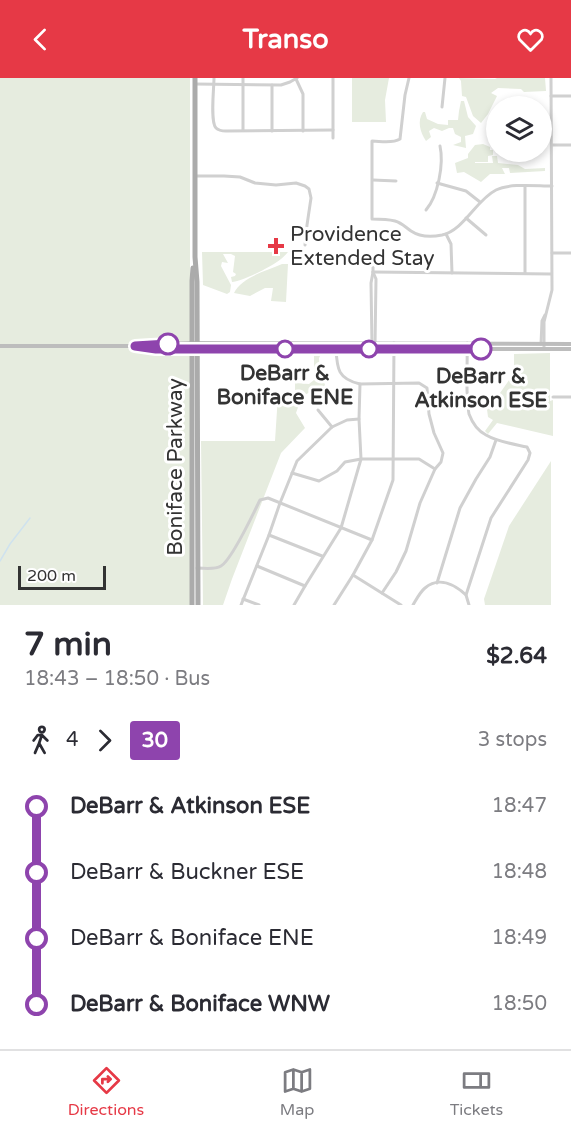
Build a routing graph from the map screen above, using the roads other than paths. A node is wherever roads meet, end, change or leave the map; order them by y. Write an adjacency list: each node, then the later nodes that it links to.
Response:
1 (214, 78): 9 (street)
2 (243, 78): 10 (street)
3 (296, 78): 11 (street); 19 (street)
4 (333, 78): 18 (street)
5 (409, 78): 26 (street)
6 (445, 78): 15 (street)
7 (551, 78): 12 (street)
8 (195, 81): 9 (street); 25 (main road, Boniface Parkway)
9 (214, 84): 10 (street); 16 (street)
10 (243, 84): 11 (street); 16 (street)
11 (272, 85): 17 (street)
12 (551, 96)
13 (552, 96): 14 (street)
14 (571, 96)
15 (442, 107)
16 (243, 130): 17 (street)
17 (272, 130): 19 (street)
18 (333, 130): 19 (street); 20 (street)
19 (303, 131)
20 (333, 138)
21 (552, 145): 22 (street)
22 (571, 145)
23 (440, 146): 28 (street)
24 (552, 162): 30 (street)
25 (194, 176): 36 (street); 50 (main road, Boniface Parkway)
26 (373, 180): 27 (street); 34 (street)
27 (396, 181)
28 (437, 183): 31 (street); 32 (street)
29 (525, 186): 30 (street); 31 (street); 42 (street)
30 (552, 186): 37 (street)
31 (480, 202): 33 (street)
32 (426, 210)
33 (466, 218): 34 (street); 35 (street)
34 (446, 234): 41 (street)
35 (486, 235)
36 (305, 245)
37 (552, 253): 38 (street); 43 (street)
38 (571, 253)
39 (373, 256): 40 (street)
40 (373, 272): 41 (street); 47 (street)
41 (452, 273): 42 (street)
42 (525, 273): 43 (street)
43 (551, 274): 51 (street)
44 (328, 343): 47 (main road); 50 (main road); 52 (main road)
45 (394, 343): 46 (main road); 47 (main road); 55 (street)
46 (467, 343): 51 (main road); 56 (street)
47 (374, 344): 53 (street); 54 (street)
48 (571, 344): 51 (main road)
49 (0, 346): 50 (main road)
50 (194, 346): 52 (main road); 76 (main road, Boniface Parkway)
51 (542, 346): 56 (main road); 57 (main road)
52 (295, 349): 53 (main road)
53 (336, 349): 54 (main road); 59 (street)
54 (382, 349): 55 (main road)
55 (394, 349): 56 (main road); 58 (street)
56 (468, 349): 65 (street)
57 (571, 349)
58 (393, 383): 59 (street); 67 (street); 68 (street)
59 (360, 384): 63 (street)
60 (553, 397): 61 (street)
61 (571, 397)
62 (318, 410): 64 (street)
63 (359, 419): 64 (street); 66 (street)
64 (332, 427): 69 (street)
65 (496, 440): 78 (street); 81 (street)
66 (361, 459): 67 (street); 69 (street); 71 (street)
67 (394, 459): 68 (street); 73 (street)
68 (435, 470): 80 (street)
69 (292, 473): 70 (street)
70 (280, 503): 71 (street); 72 (street); 76 (street)
71 (341, 528): 73 (street); 74 (street)
72 (269, 535): 74 (street); 75 (street)
73 (372, 540): 77 (street)
74 (322, 556): 79 (street)
75 (257, 566): 79 (street); 82 (street)
76 (195, 568): 83 (main road, Boniface Parkway); 84 (main road, Boniface Parkway)
77 (353, 575): 80 (street); 88 (street)
78 (437, 583): 81 (street); 90 (street)
79 (305, 585): 87 (street)
80 (382, 593): 89 (street)
81 (466, 595): 91 (street)
82 (243, 599): 85 (street); 86 (street)
83 (192, 605)
84 (198, 605)
85 (241, 605)
86 (259, 605)
87 (294, 605)
88 (335, 605)
89 (401, 605)
90 (413, 605)
91 (469, 605)

